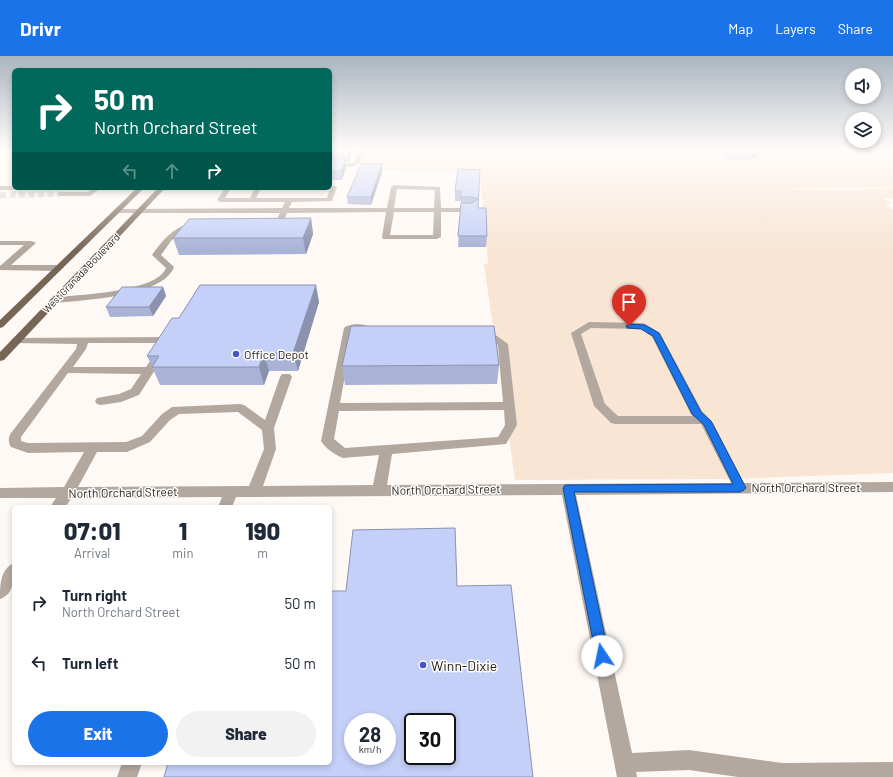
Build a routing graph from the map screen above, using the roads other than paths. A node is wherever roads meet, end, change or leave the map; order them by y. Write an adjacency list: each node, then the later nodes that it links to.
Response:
1 (332, 187): 11 (street)
2 (0, 188): 3 (street)
3 (12, 188)
4 (95, 190): 9 (street)
5 (139, 190): 17 (main road, West Granada Boulevard)
6 (160, 190): 14 (main road, West Granada Boulevard)
7 (227, 190): 10 (street)
8 (257, 190): 10 (street)
9 (60, 194)
10 (252, 200): 11 (street)
11 (289, 200): 15 (street)
12 (438, 210): 13 (street); 16 (street); 16 (street); 16 (street)
13 (472, 210)
14 (140, 211): 15 (street); 17 (street); 23 (main road, West Granada Boulevard)
15 (285, 211): 16 (street); 18 (street)
16 (390, 211)
17 (117, 212): 21 (main road, West Granada Boulevard)
18 (257, 224)
19 (205, 225): 23 (street)
20 (0, 243): 22 (street)
21 (59, 268): 22 (street); 24 (main road, West Granada Boulevard)
22 (1, 269)
23 (55, 300): 28 (main road, West Granada Boulevard)
24 (0, 325)
25 (380, 328): 34 (street)
26 (474, 329): 35 (street)
27 (77, 340): 28 (street); 30 (street); 31 (street)
28 (16, 341): 29 (main road, West Granada Boulevard)
29 (0, 358)
30 (65, 370): 31 (street); 38 (street)
31 (149, 371): 33 (street)
32 (286, 377): 37 (street)
33 (101, 401)
34 (334, 406): 35 (street); 39 (street)
35 (509, 406): 39 (street)
36 (704, 420): 36 (street); 42 (street)
37 (268, 428): 38 (street); 45 (street)
38 (94, 447): 46 (street)
39 (386, 450): 43 (street)
40 (893, 487): 42 (street, North Orchard Street)
41 (568, 488): 42 (street, North Orchard Street); 43 (street, North Orchard Street); 53 (street)
42 (740, 488)
43 (380, 490): 45 (street, North Orchard Street)
44 (232, 491): 45 (street, North Orchard Street); 46 (street, North Orchard Street); 49 (street)
45 (254, 491)
46 (68, 493): 47 (street, North Orchard Street); 48 (street)
47 (0, 494)
48 (59, 505)
49 (226, 505)
50 (12, 573): 51 (street)
51 (0, 592)
52 (131, 765): 55 (street)
53 (626, 770): 54 (street)
54 (893, 772)
55 (127, 777)

